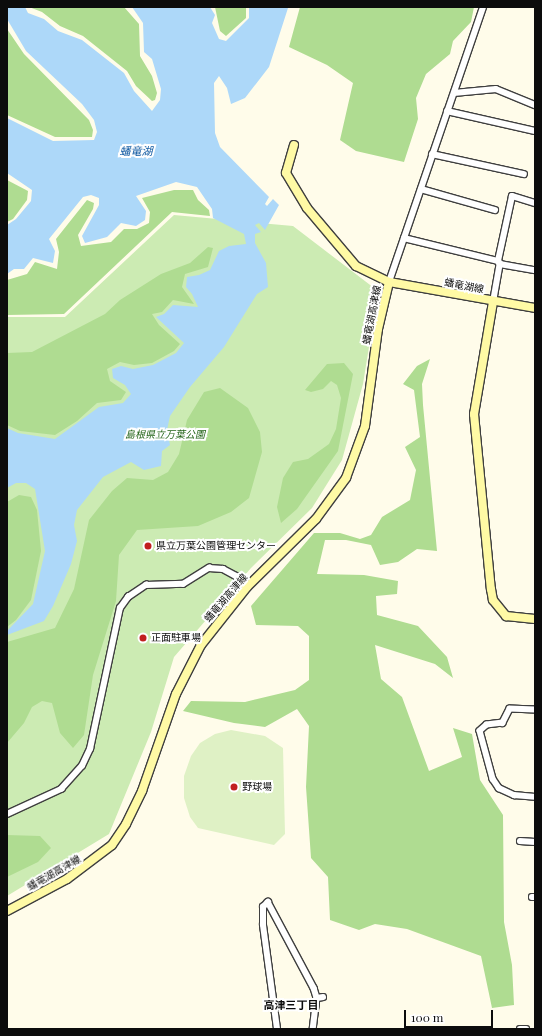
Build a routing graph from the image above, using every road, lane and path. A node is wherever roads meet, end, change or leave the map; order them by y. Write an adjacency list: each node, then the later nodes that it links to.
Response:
1 (483, 7): 2 (street)
2 (454, 93): 3 (street); 4 (street)
3 (535, 105)
4 (447, 111): 5 (street); 7 (street)
5 (535, 131)
6 (294, 145): 15 (main road, 蟠竜湖線)
7 (432, 154): 8 (street); 9 (street)
8 (524, 174)
9 (421, 189): 11 (street); 12 (street)
10 (535, 203): 13 (street)
11 (494, 210)
12 (404, 238): 13 (street); 15 (street)
13 (499, 262): 14 (street); 16 (street)
14 (535, 270)
15 (389, 282): 16 (main road, 蟠竜湖線); 18 (main road, 蟠竜湖高津線)
16 (493, 302): 17 (main road, 蟠竜湖線); 19 (main road)
17 (535, 308)
18 (247, 587): 22 (street); 25 (main road, 蟠竜湖高津線)
19 (535, 619)
20 (535, 710): 21 (street)
21 (535, 797)
22 (7, 814)
23 (520, 841): 24 (street)
24 (535, 842)
25 (7, 911)
26 (277, 1029): 27 (street)
27 (313, 1029)
28 (520, 1029): 29 (street)
29 (526, 1029)

